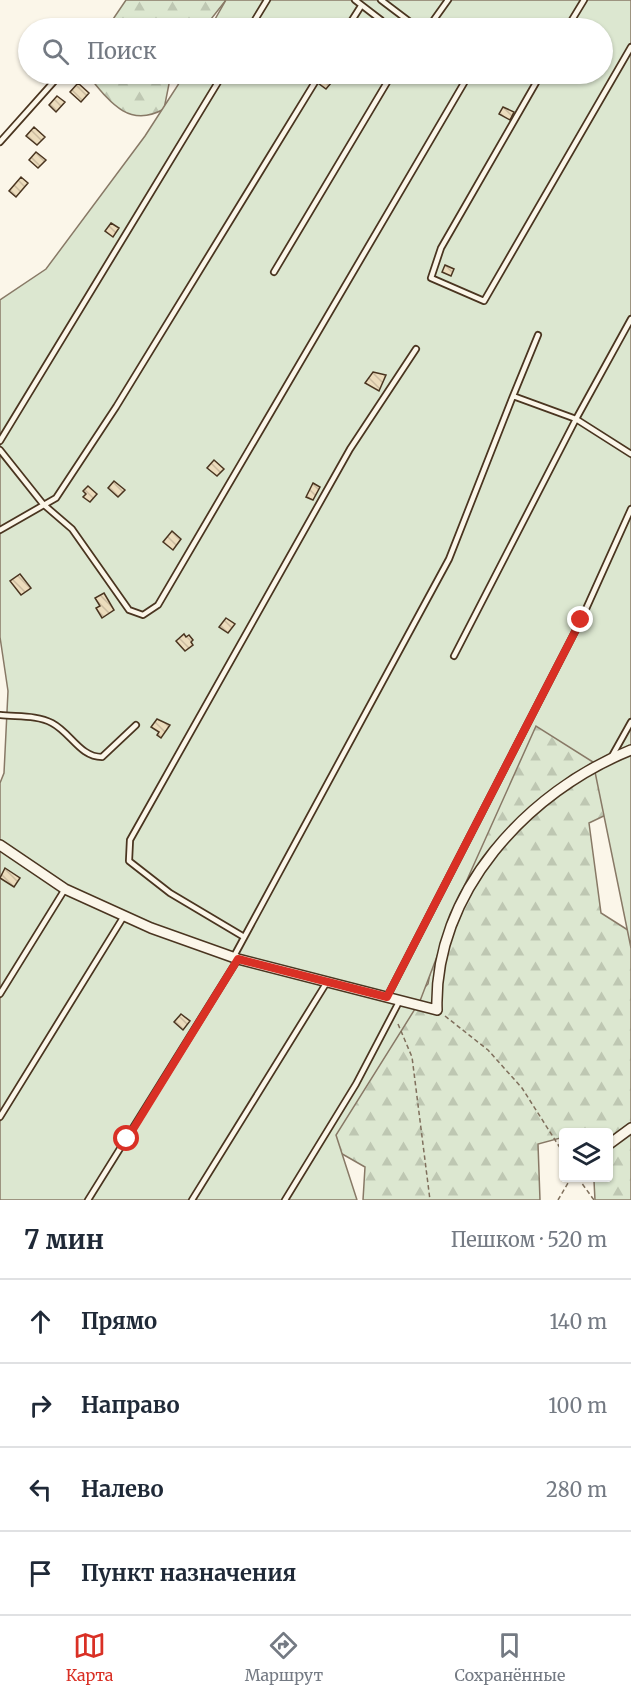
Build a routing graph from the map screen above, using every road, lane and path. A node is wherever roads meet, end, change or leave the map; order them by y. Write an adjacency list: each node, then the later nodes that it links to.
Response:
1 (267, 0): 7 (lane)
2 (355, 0): 6 (lane)
3 (381, 0): 10 (lane)
4 (448, 0): 11 (lane)
5 (584, 0): 12 (lane)
6 (361, 6): 8 (lane); 9 (lane)
7 (256, 18)
8 (353, 18)
9 (378, 18)
10 (405, 18)
11 (435, 18)
12 (573, 18)
13 (631, 47): 14 (lane)
14 (613, 78)
15 (52, 84): 22 (lane)
16 (217, 84): 29 (lane)
17 (314, 84): 32 (lane)
18 (386, 84): 23 (lane)
19 (463, 84): 32 (lane)
20 (535, 84): 21 (lane)
21 (610, 84)
22 (0, 142)
23 (274, 272)
24 (631, 319): 28 (lane)
25 (538, 335): 27 (lane)
26 (416, 349): 44 (lane)
27 (513, 396): 28 (lane); 44 (lane)
28 (576, 419): 31 (lane); 35 (lane)
29 (0, 441)
30 (0, 450): 32 (lane)
31 (631, 454)
32 (43, 504): 34 (lane)
33 (631, 509): 48 (lane)
34 (0, 530)
35 (454, 656)
36 (0, 715): 38 (lane)
37 (631, 722): 40 (lane)
38 (136, 725)
39 (631, 750): 40 (street)
40 (611, 758): 50 (street)
41 (1, 849): 42 (street)
42 (65, 889): 43 (street); 47 (lane)
43 (124, 916): 45 (street); 52 (lane)
44 (244, 938): 45 (lane)
45 (235, 958): 46 (street); 58 (lane)
46 (327, 982): 48 (street); 59 (lane)
47 (0, 994)
48 (387, 997): 49 (street)
49 (400, 1000): 50 (street); 60 (lane)
50 (437, 1010): 55 (path)
51 (397, 1020): 61 (path)
52 (0, 1117)
53 (631, 1128): 54 (street)
54 (613, 1142)
55 (559, 1146)
56 (569, 1182): 62 (path)
57 (581, 1182): 63 (path)
58 (87, 1200)
59 (192, 1200)
60 (285, 1200)
61 (430, 1200)
62 (558, 1200)
63 (594, 1200)

